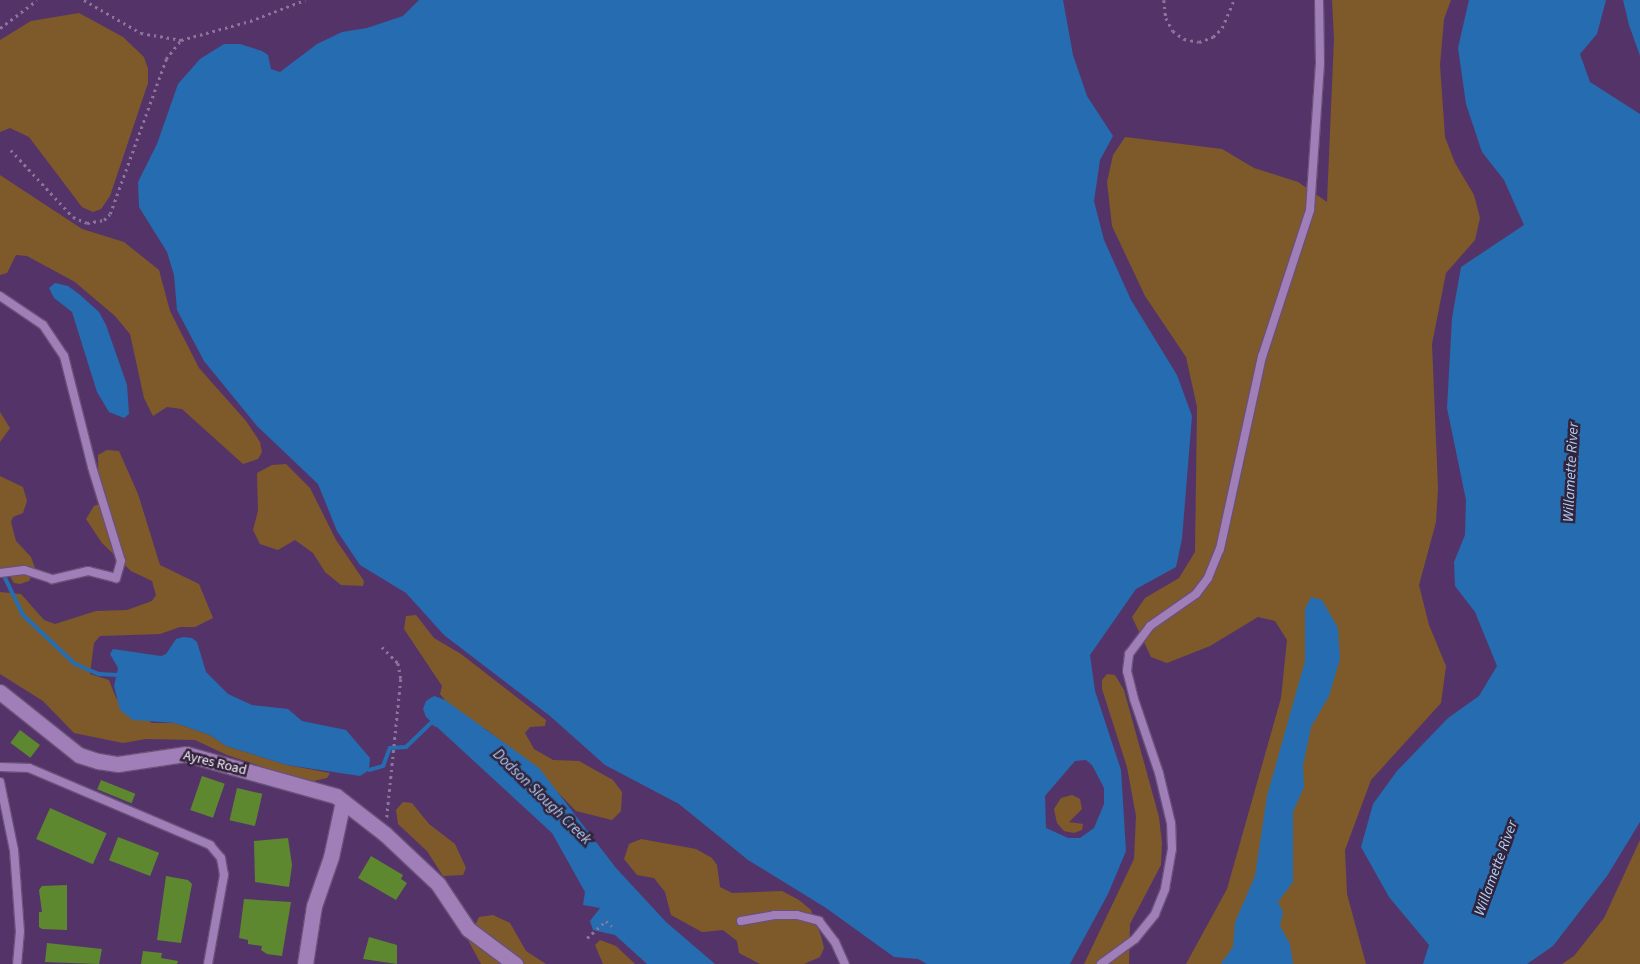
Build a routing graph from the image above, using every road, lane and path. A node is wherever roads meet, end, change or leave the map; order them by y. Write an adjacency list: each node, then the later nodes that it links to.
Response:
1 (37, 0): 7 (path)
2 (84, 0): 8 (path)
3 (306, 0): 8 (path)
4 (1164, 0): 5 (path)
5 (1234, 0)
6 (1318, 0): 26 (lane)
7 (0, 28)
8 (181, 40): 9 (path)
9 (11, 150)
10 (0, 296): 11 (lane)
11 (0, 573)
12 (382, 647): 17 (path)
13 (0, 692): 16 (street, Ayres Road)
14 (0, 767): 22 (lane)
15 (0, 782): 21 (lane)
16 (343, 801): 17 (street, Ayres Road); 23 (street)
17 (385, 834): 24 (street, Ayres Road)
18 (741, 921): 25 (lane)
19 (612, 926): 20 (path)
20 (586, 938)
21 (17, 964)
22 (208, 964)
23 (305, 964)
24 (515, 964)
25 (845, 964)
26 (1101, 964)

